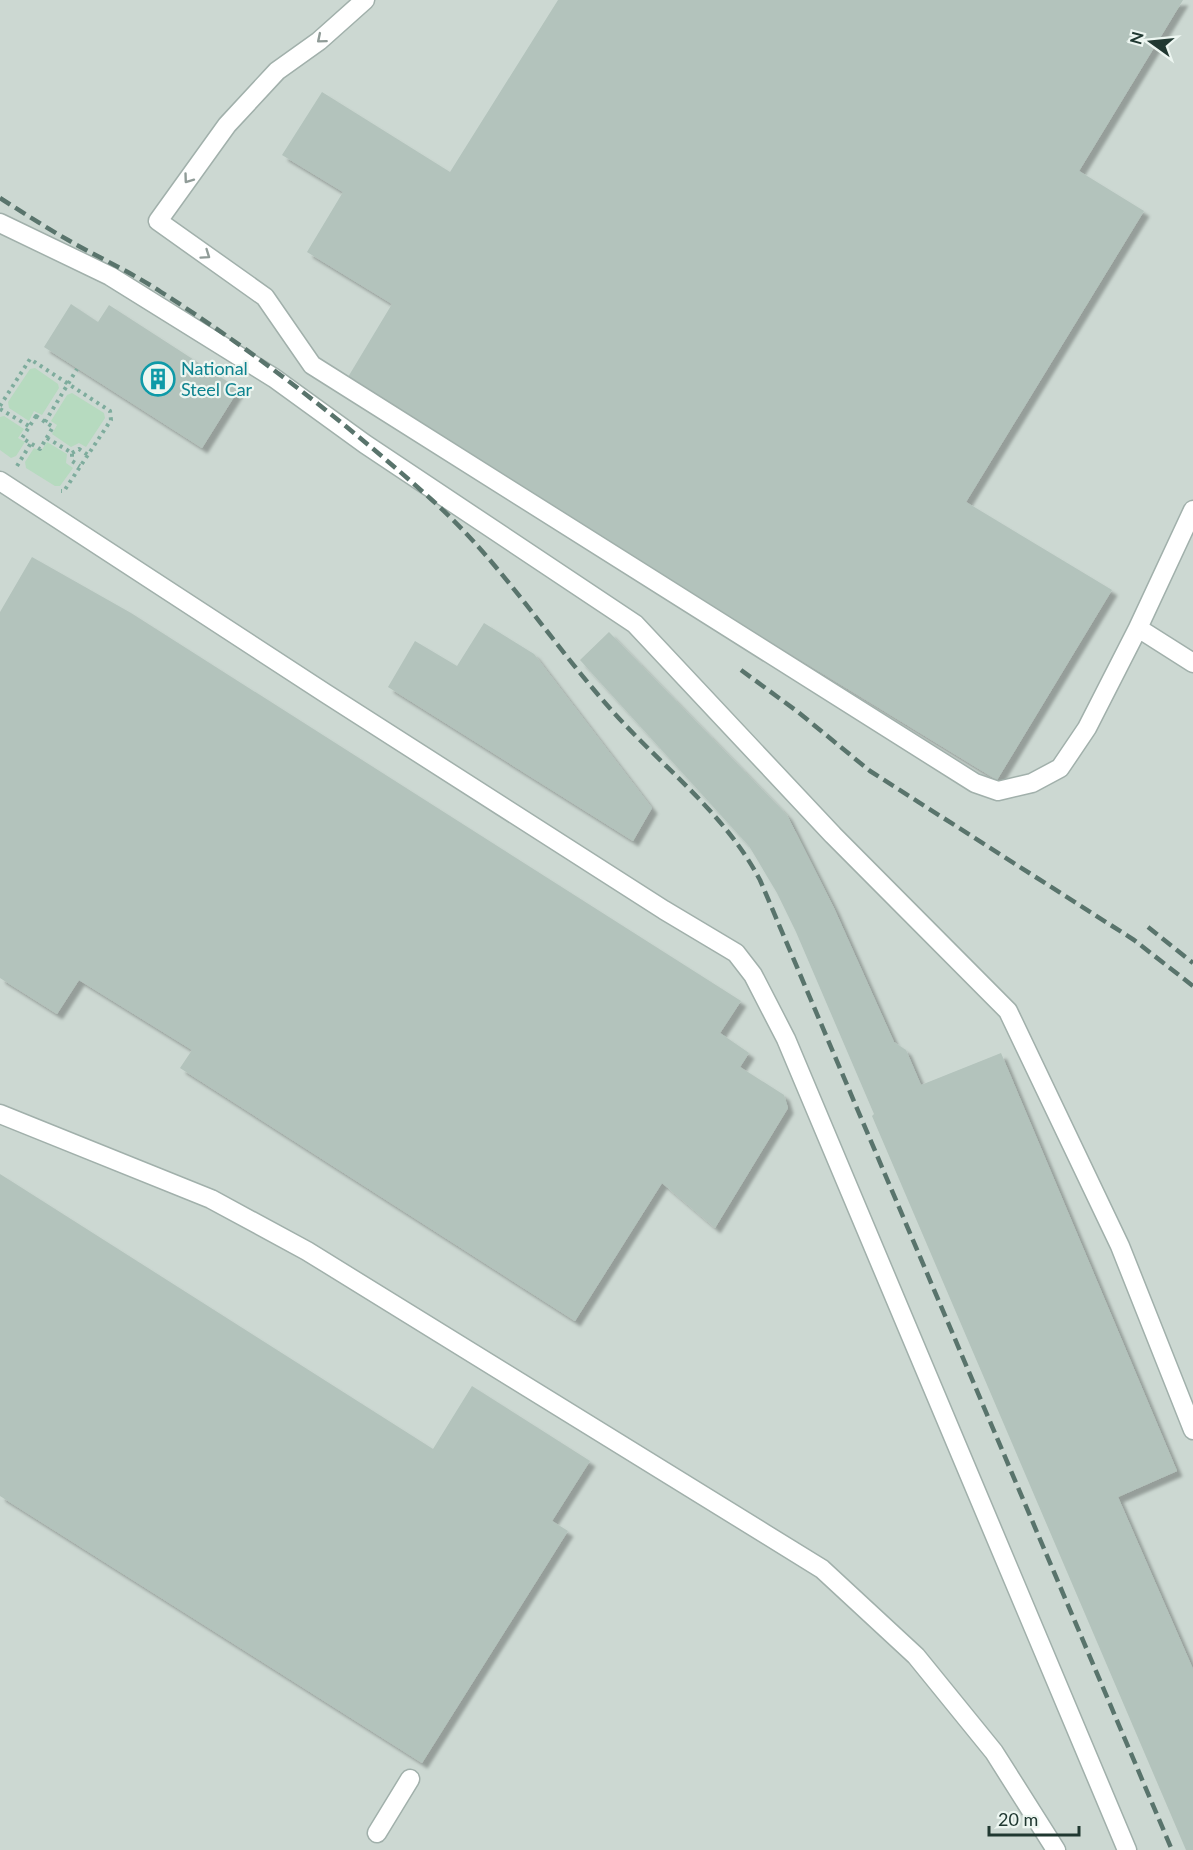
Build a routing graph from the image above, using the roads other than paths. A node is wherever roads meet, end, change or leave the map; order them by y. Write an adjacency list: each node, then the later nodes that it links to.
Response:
1 (364, 0): 6 (lane, one-way to 6)
2 (0, 223): 9 (lane)
3 (0, 481): 13 (lane)
4 (1193, 510): 5 (lane)
5 (1185, 541): 6 (lane)
6 (1138, 628): 7 (lane)
7 (1193, 663)
8 (0, 1114): 12 (lane)
9 (1193, 1430)
10 (410, 1779): 11 (lane)
11 (377, 1833)
12 (1056, 1850)
13 (1127, 1850)

